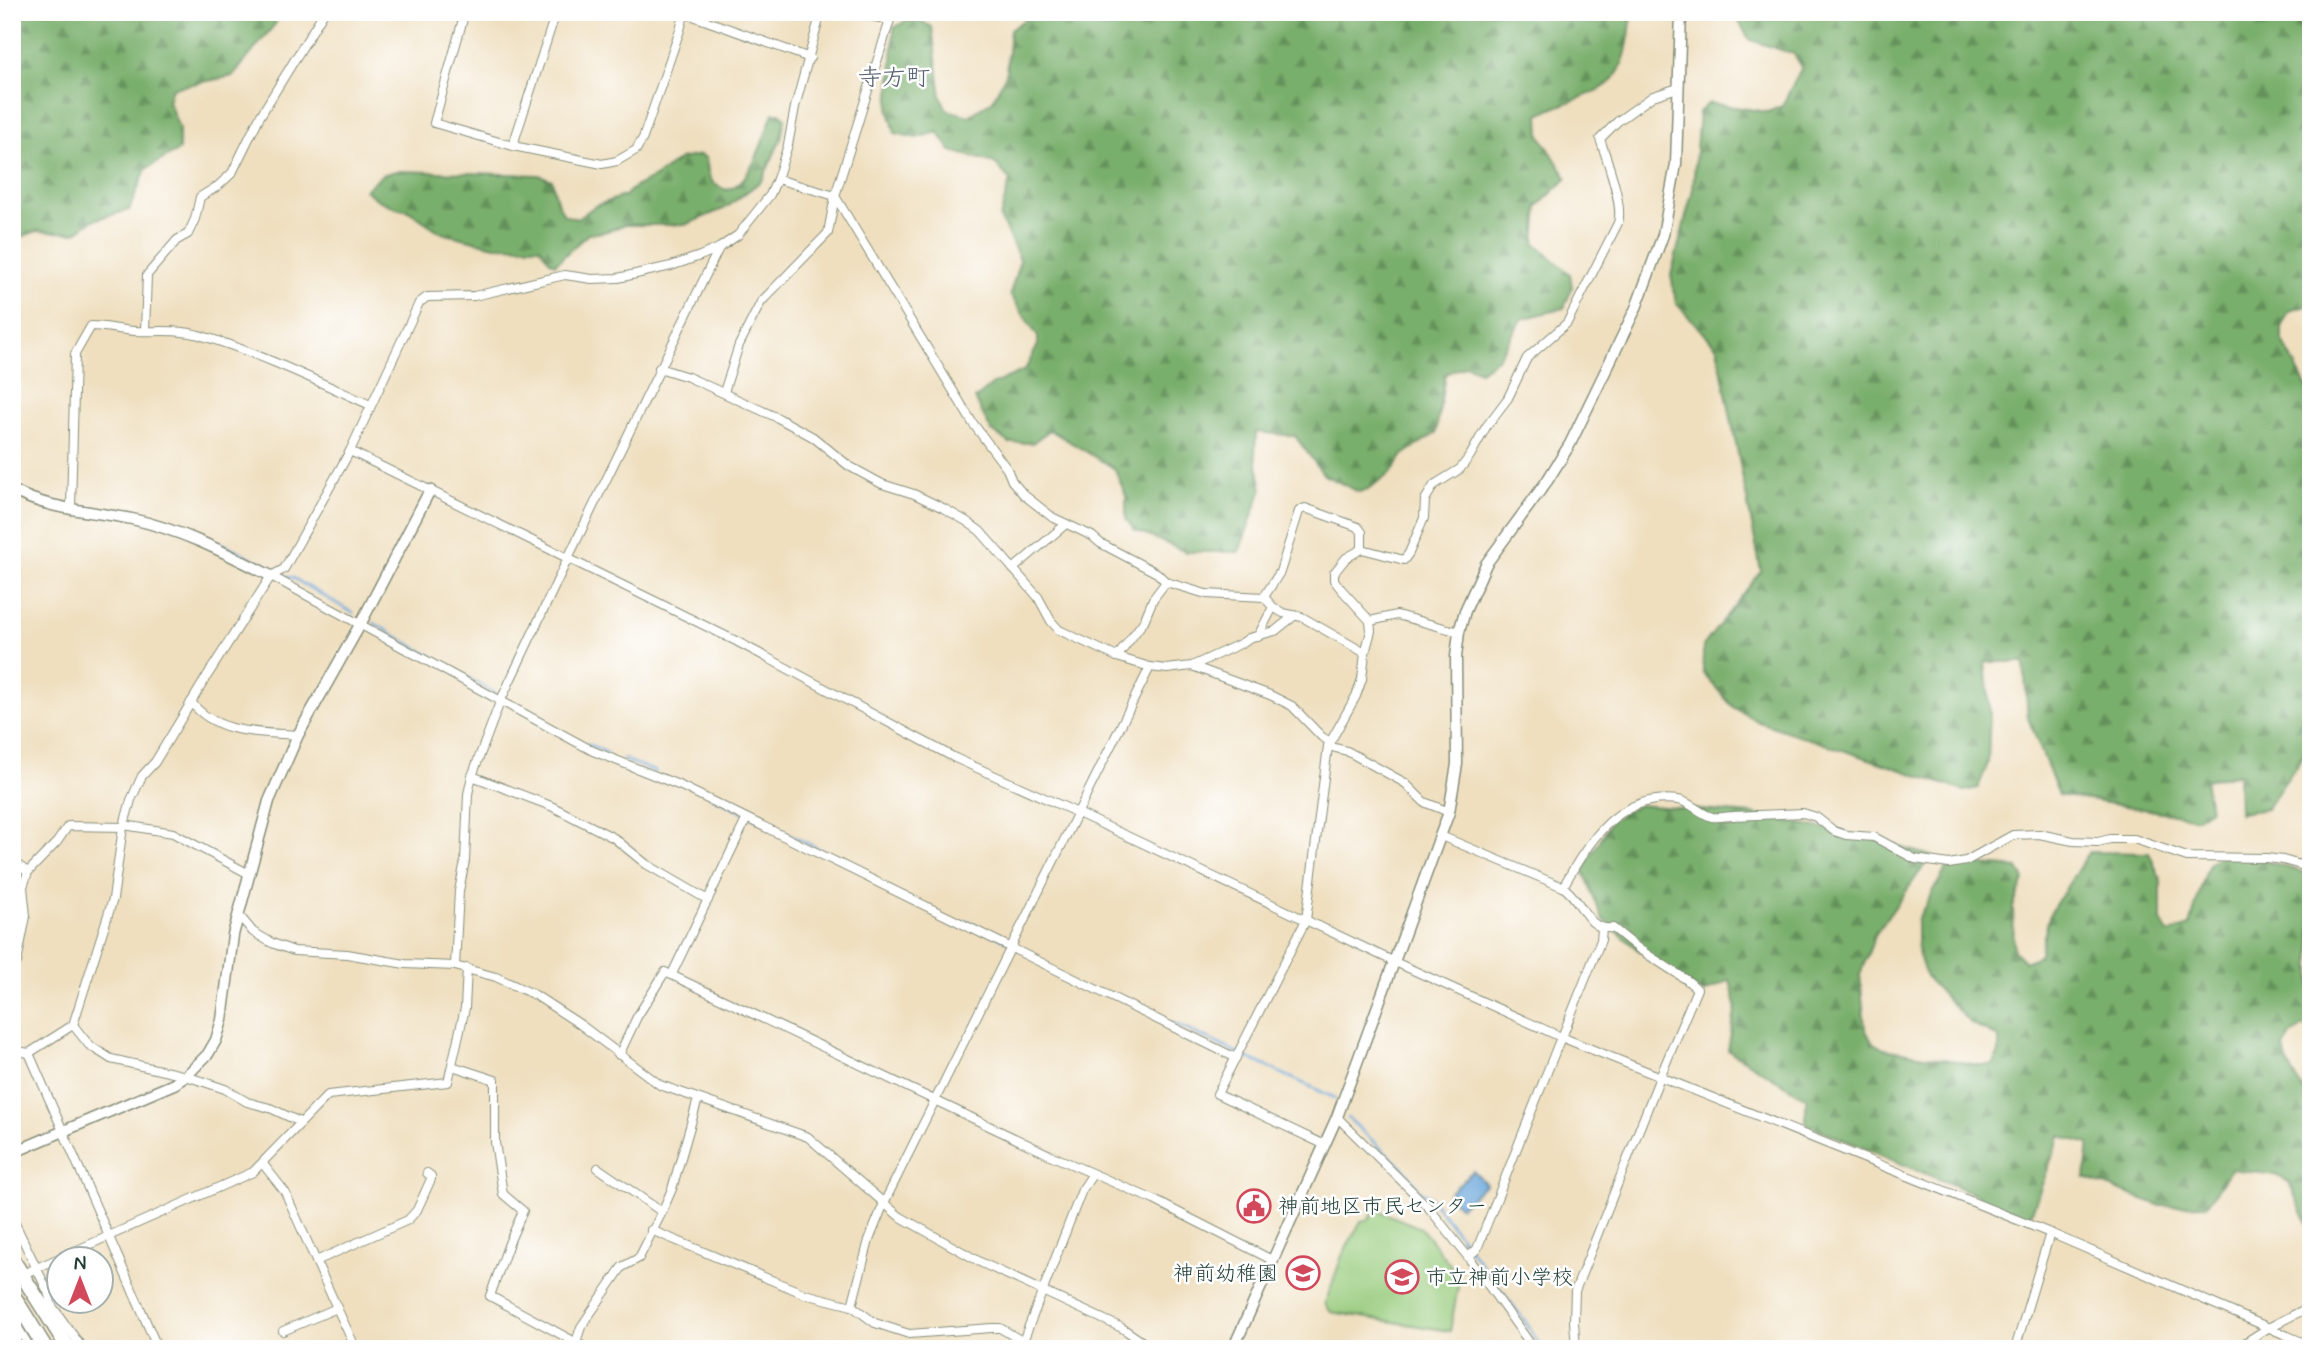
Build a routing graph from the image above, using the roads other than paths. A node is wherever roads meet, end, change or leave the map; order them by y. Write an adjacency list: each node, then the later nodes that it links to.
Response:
1 (324, 12): 14 (street)
2 (465, 12): 10 (street)
3 (556, 12): 10 (street)
4 (821, 12): 8 (street)
5 (851, 12): 12 (street)
6 (1681, 12): 9 (street)
7 (684, 13): 8 (street); 10 (street)
8 (810, 58): 11 (street)
9 (1678, 89): 23 (street); 33 (street)
10 (513, 145)
11 (777, 179): 12 (street); 13 (street)
12 (835, 196): 16 (street); 22 (street)
13 (719, 248): 15 (street); 17 (street)
14 (145, 331): 17 (street); 21 (street)
15 (659, 368): 16 (street); 24 (street)
16 (724, 392): 25 (street)
17 (370, 405): 18 (street)
18 (350, 451): 19 (street); 26 (street)
19 (430, 490): 24 (street); 32 (street)
20 (12, 491): 21 (street)
21 (71, 508): 26 (street)
22 (1066, 524): 25 (street); 27 (street)
23 (1362, 549): 28 (street); 31 (street)
24 (568, 558): 40 (street); 45 (street)
25 (1013, 569): 36 (street)
26 (271, 576): 32 (street); 39 (street)
27 (1166, 582): 28 (street); 36 (street)
28 (1264, 597): 29 (street)
29 (1273, 607): 30 (street); 34 (street)
30 (1294, 616): 34 (street); 35 (street)
31 (1370, 621): 33 (street); 35 (street)
32 (361, 623): 40 (street); 41 (street)
33 (1459, 632): 44 (street)
34 (1258, 636): 37 (street)
35 (1364, 653): 42 (street)
36 (1117, 657): 38 (street)
37 (1192, 666): 38 (street); 42 (street)
38 (1150, 667): 45 (street)
39 (191, 702): 41 (street); 47 (street)
40 (500, 702): 43 (street); 46 (street)
41 (298, 735): 52 (street)
42 (1329, 744): 44 (street); 56 (street)
43 (472, 776): 54 (street); 60 (street)
44 (1449, 812): 48 (street)
45 (1078, 813): 56 (street); 58 (street)
46 (746, 820): 54 (street); 58 (street)
47 (123, 826): 51 (street); 52 (street); 64 (street)
48 (1441, 836): 53 (street); 59 (street)
49 (12, 861): 51 (street)
50 (2311, 868): 53 (street)
51 (28, 872): 61 (street)
52 (248, 874): 55 (street)
53 (1563, 887): 57 (street)
54 (708, 900): 63 (street)
55 (238, 914): 60 (street); 71 (street)
56 (1306, 920): 59 (street); 69 (street)
57 (1602, 929): 65 (street); 72 (street)
58 (1012, 947): 69 (street); 74 (street)
59 (1395, 962): 65 (street); 75 (street)
60 (455, 966): 62 (street)
61 (12, 968)
62 (467, 968): 68 (street); 70 (street)
63 (672, 974): 68 (street); 74 (street)
64 (73, 1025): 67 (street); 71 (street)
65 (1562, 1037): 72 (street); 90 (street)
66 (12, 1050): 67 (street)
67 (29, 1053): 77 (street)
68 (619, 1055): 73 (street)
69 (1236, 1058): 78 (street)
70 (452, 1066): 76 (street); 104 (street)
71 (186, 1076): 76 (street); 77 (street)
72 (1660, 1077): 88 (street); 115 (street)
73 (698, 1099): 84 (street); 85 (street)
74 (935, 1102): 83 (street); 84 (street)
75 (1337, 1117): 78 (street); 90 (street)
76 (300, 1122): 80 (street)
77 (64, 1131): 79 (street); 89 (street)
78 (1325, 1145): 93 (street)
79 (12, 1153)
80 (263, 1164): 89 (street); 92 (street)
81 (598, 1168): 85 (street)
82 (427, 1173): 92 (street)
83 (1092, 1175): 93 (street); 95 (street)
84 (884, 1203): 95 (street); 97 (street)
85 (662, 1212): 87 (street)
86 (12, 1217): 94 (street)
87 (651, 1230): 97 (street); 104 (street)
88 (2050, 1233): 101 (street); 116 (street)
89 (110, 1236): 94 (street); 110 (street)
90 (1468, 1257): 114 (street)
91 (12, 1259): 94 (highway)
92 (316, 1261): 99 (street)
93 (1274, 1261): 113 (street)
94 (23, 1275): 108 (highway); 109 (street)
95 (1042, 1290): 103 (street); 112 (street)
96 (12, 1294): 107 (highway)
97 (852, 1306): 103 (street)
98 (2311, 1306): 101 (street)
99 (337, 1308): 102 (street); 111 (street)
100 (12, 1318): 106 (street)
101 (2268, 1328): 105 (street); 117 (street)
102 (283, 1331)
103 (1021, 1345)
104 (582, 1346)
105 (2311, 1346)
106 (30, 1349)
107 (46, 1349)
108 (69, 1349)
109 (83, 1349)
110 (159, 1349)
111 (356, 1349)
112 (1153, 1349)
113 (1233, 1349)
114 (1534, 1349)
115 (1576, 1349)
116 (2015, 1349)
117 (2235, 1349)

